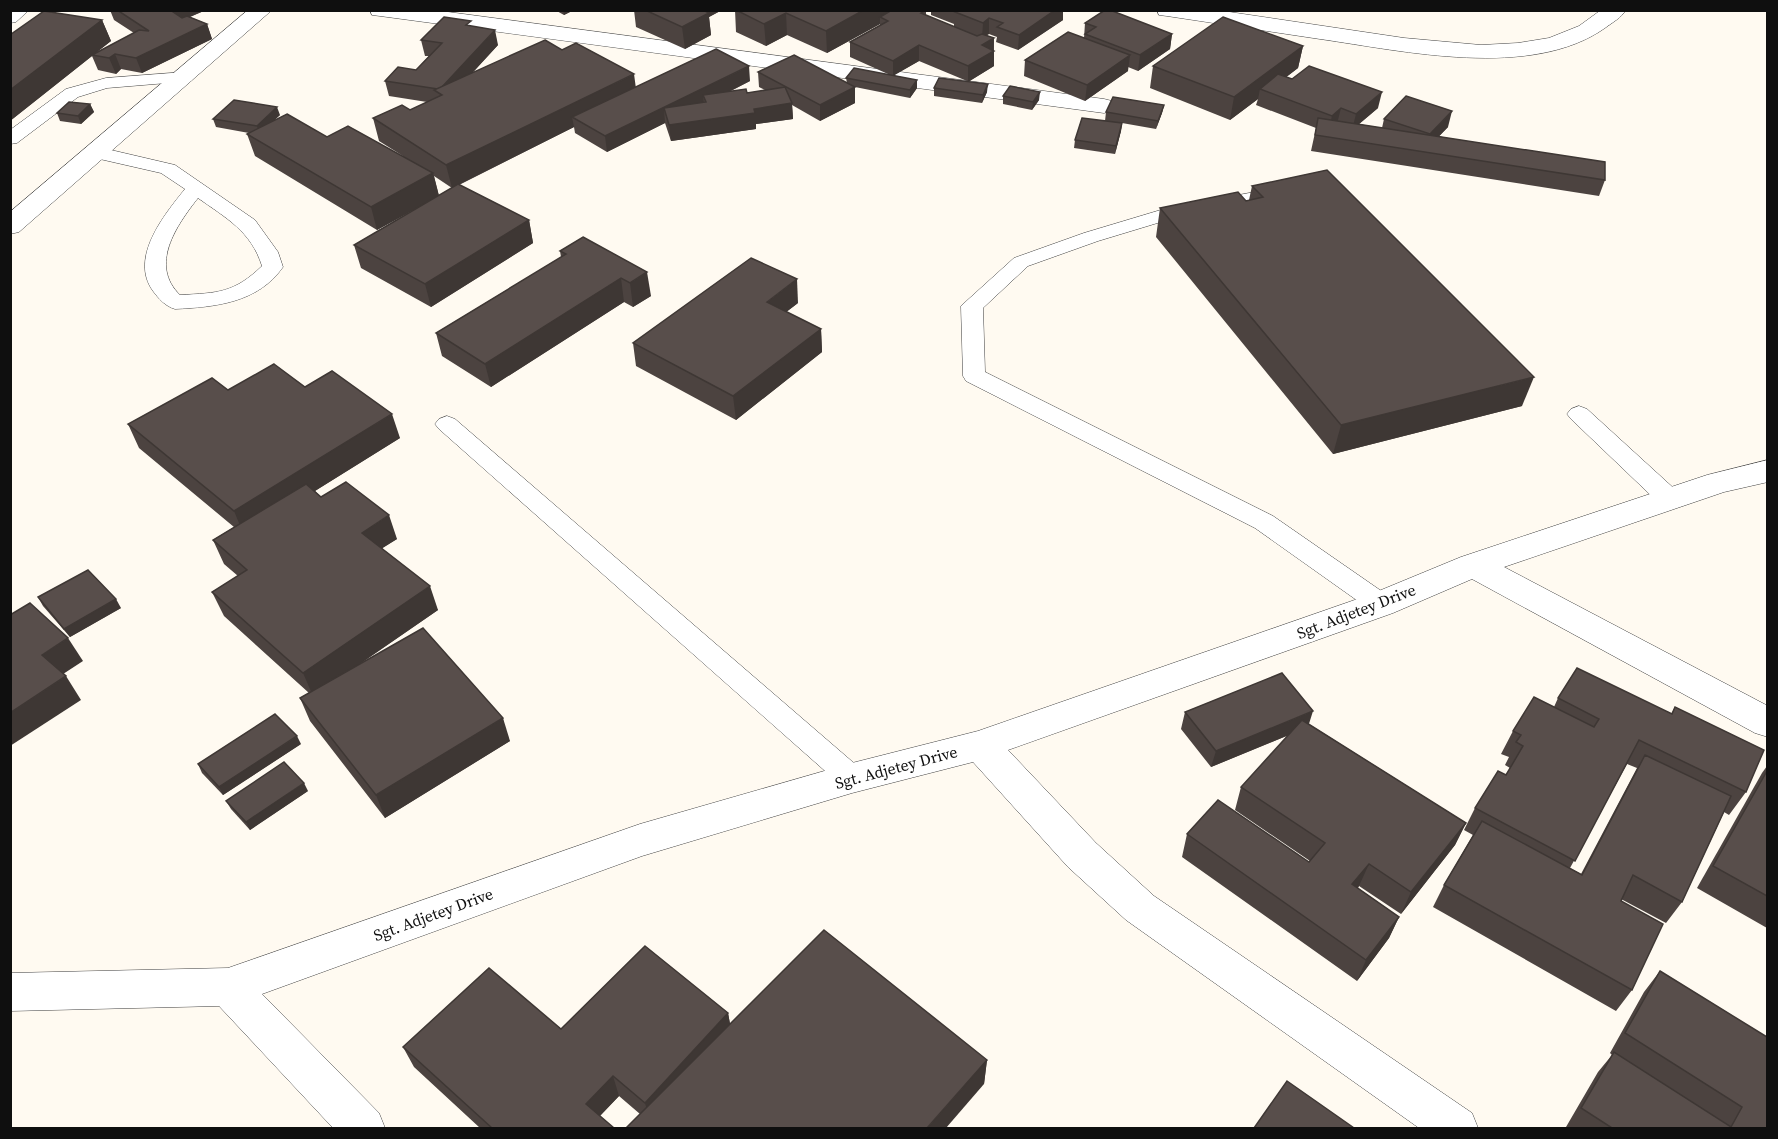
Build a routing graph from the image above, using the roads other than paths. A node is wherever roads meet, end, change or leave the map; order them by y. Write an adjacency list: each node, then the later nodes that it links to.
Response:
1 (21, 10): 6 (lane)
2 (262, 10): 7 (street)
3 (380, 10): 8 (street)
4 (1167, 10): 5 (street)
5 (1616, 10)
6 (10, 18)
7 (185, 77): 9 (lane); 10 (street)
8 (1104, 106)
9 (10, 140)
10 (98, 153): 11 (lane); 13 (street)
11 (196, 188): 11 (lane)
12 (1299, 190): 19 (lane)
13 (10, 226)
14 (1579, 414): 17 (lane)
15 (447, 424): 22 (lane)
16 (1767, 471): 17 (street, Sgt. Adjetey Drive)
17 (1670, 499): 18 (street, Sgt. Adjetey Drive)
18 (1473, 565): 19 (street, Sgt. Adjetey Drive); 20 (street)
19 (1381, 604): 21 (street, Sgt. Adjetey Drive)
20 (1767, 723)
21 (980, 745): 22 (street, Sgt. Adjetey Drive); 26 (street)
22 (852, 778): 23 (street, Sgt. Adjetey Drive)
23 (228, 987): 24 (street, Sgt. Adjetey Drive); 25 (street)
24 (10, 992)
25 (363, 1128)
26 (1456, 1128)

